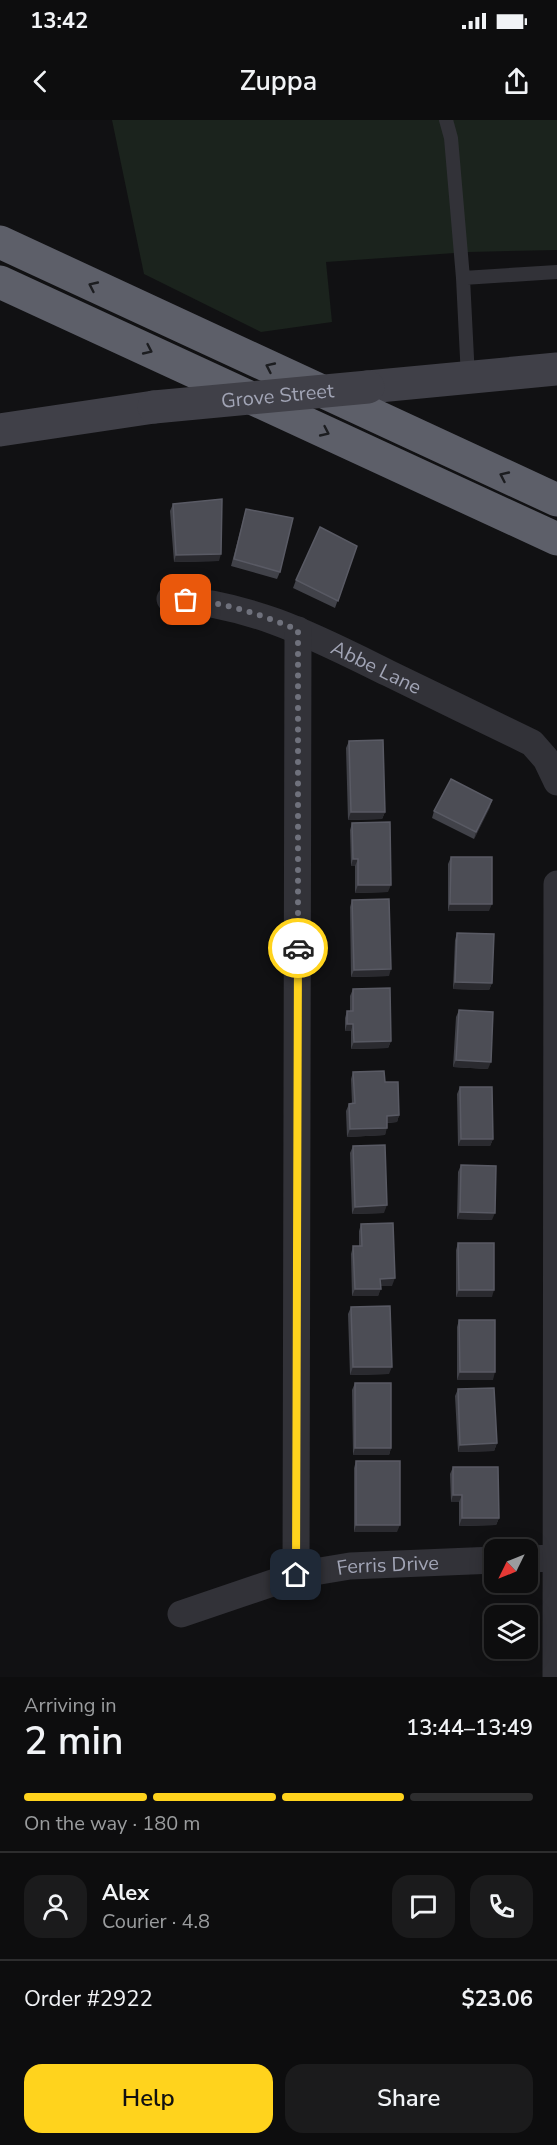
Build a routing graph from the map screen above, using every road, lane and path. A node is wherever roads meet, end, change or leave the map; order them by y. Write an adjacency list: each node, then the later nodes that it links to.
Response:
1 (446, 120): 4 (lane)
2 (0, 242): 9 (highway, one-way to 2)
3 (557, 272): 4 (lane)
4 (463, 278): 7 (lane)
5 (0, 282): 10 (highway, one-way to 10)
6 (557, 369): 7 (street, Grove Street)
7 (468, 378): 8 (street, Grove Street, bridge)
8 (0, 430)
9 (557, 500)
10 (557, 539)
11 (170, 599): 12 (street, Abbe Lane)
12 (298, 630): 13 (street, Abbe Lane); 18 (street)
13 (557, 782)
14 (557, 884): 15 (street)
15 (556, 1558): 16 (street); 20 (street)
16 (538, 1559)
17 (484, 1560): 18 (street, Ferris Drive)
18 (296, 1575): 19 (street, Ferris Drive)
19 (180, 1614)
20 (556, 1677)

